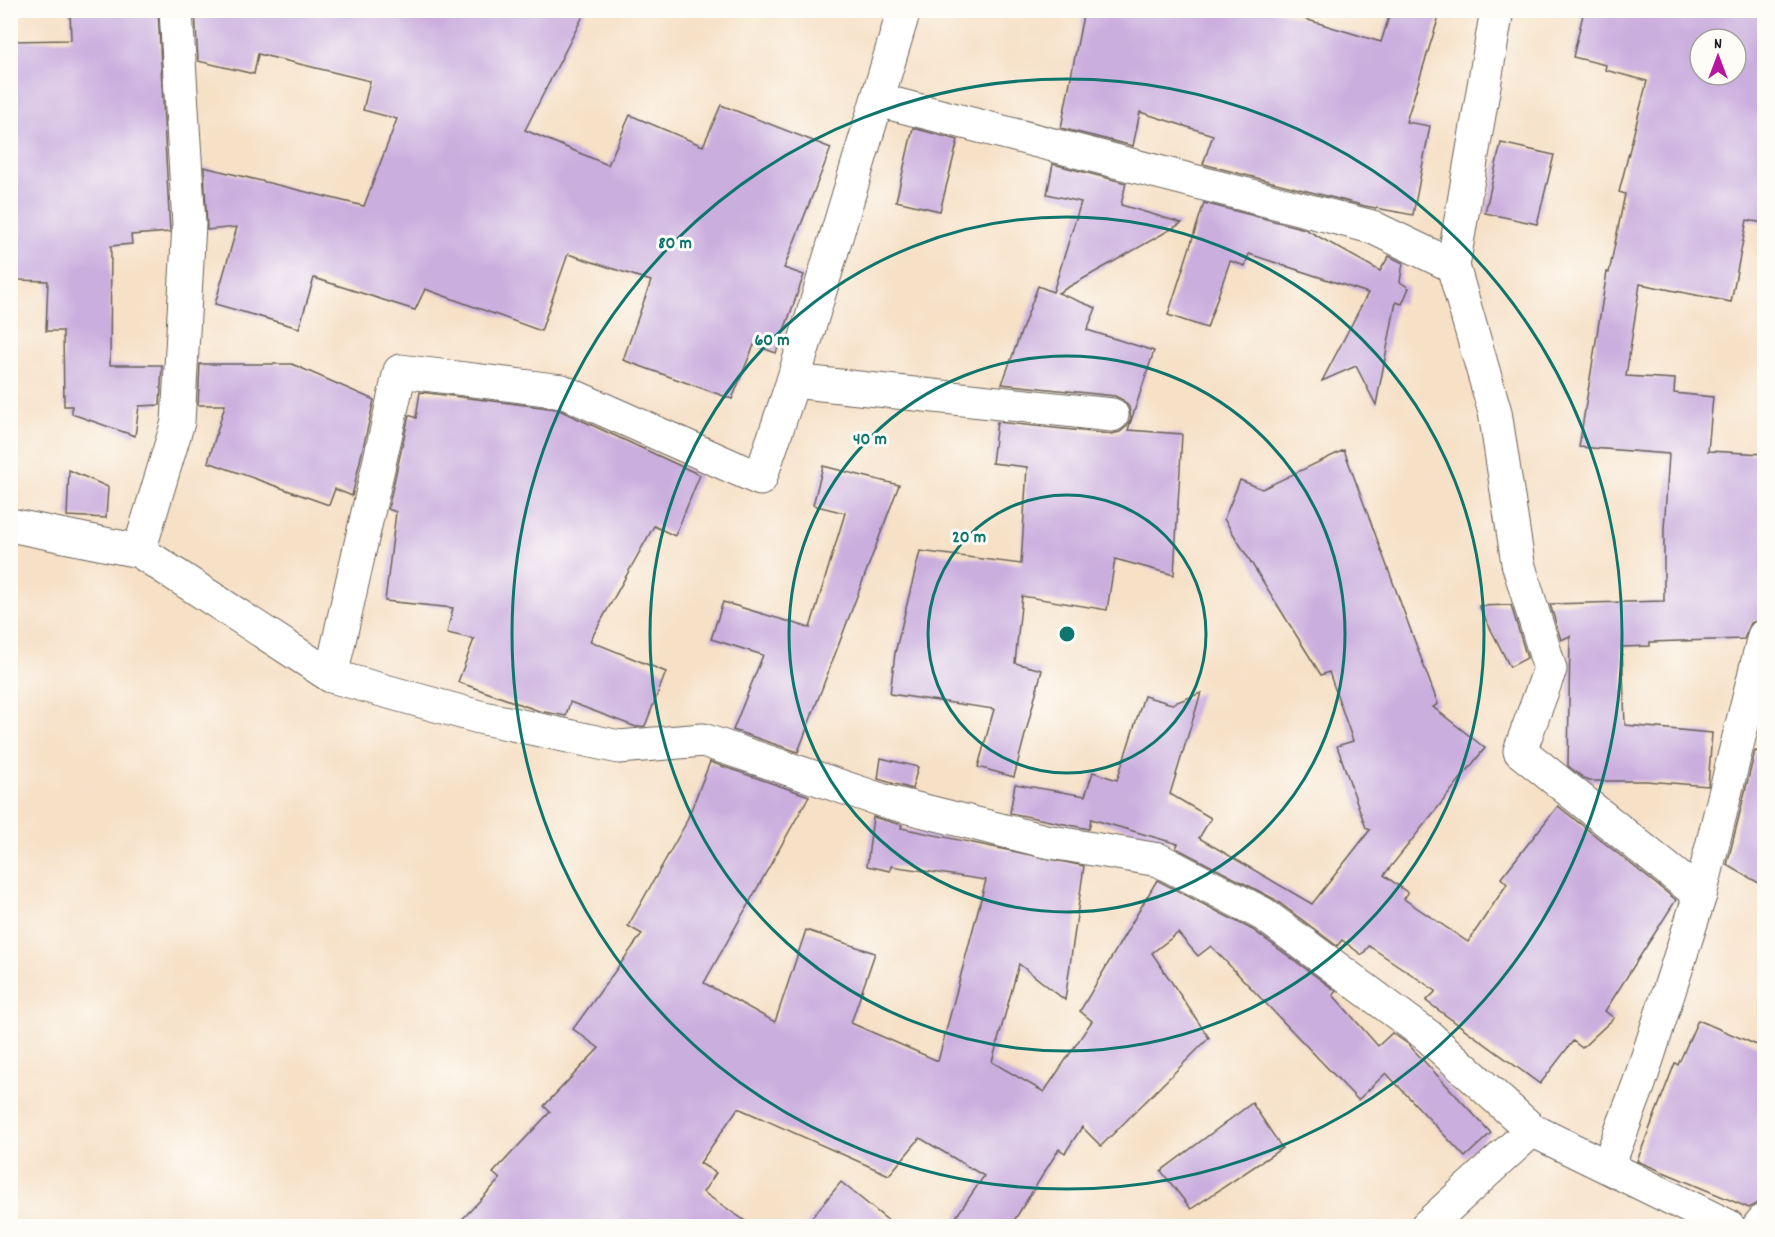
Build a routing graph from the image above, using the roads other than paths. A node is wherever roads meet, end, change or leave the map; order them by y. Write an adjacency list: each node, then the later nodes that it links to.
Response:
1 (904, 10): 4 (street)
2 (1497, 10): 5 (street)
3 (176, 11): 9 (street)
4 (878, 100): 5 (street); 6 (street)
5 (1453, 266): 12 (street)
6 (793, 381): 7 (street); 11 (street)
7 (1112, 415)
8 (10, 525): 9 (street)
9 (140, 551): 11 (street)
10 (1764, 636): 12 (street)
11 (331, 676): 13 (street)
12 (1700, 895): 14 (street)
13 (1533, 1130): 14 (street); 16 (street)
14 (1608, 1166): 17 (street)
15 (1764, 1220): 18 (street)
16 (1427, 1227)
17 (1728, 1227)
18 (1759, 1227)

